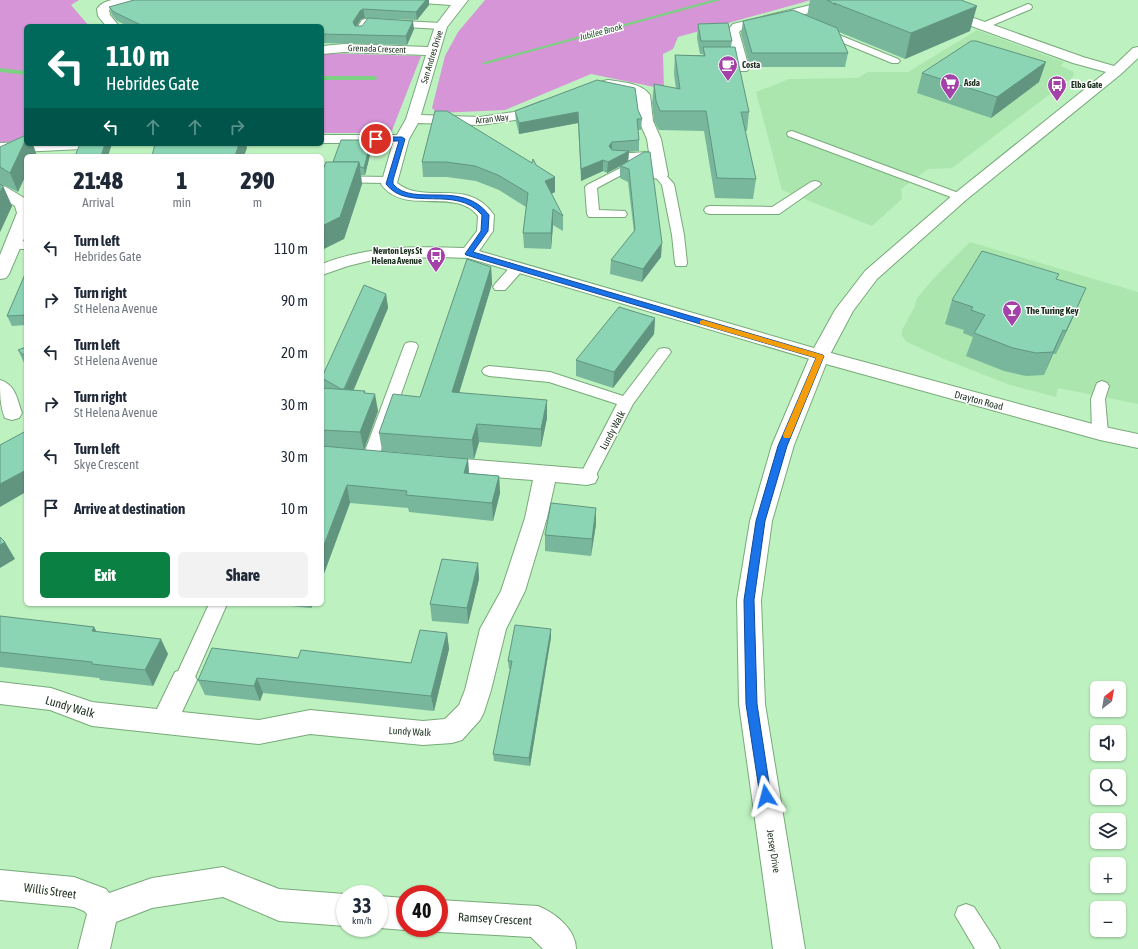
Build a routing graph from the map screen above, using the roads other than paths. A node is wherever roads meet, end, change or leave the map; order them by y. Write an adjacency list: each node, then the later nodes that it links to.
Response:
1 (128, 0): 8 (street)
2 (426, 0): 5 (street)
3 (846, 0): 7 (street)
4 (912, 0): 10 (street)
5 (461, 1): 9 (street, San Andres Drive)
6 (1028, 7): 10 (lane)
7 (787, 16): 12 (street); 16 (street)
8 (111, 24)
9 (441, 26): 11 (lane); 15 (street, San Andres Drive)
10 (983, 26): 18 (street)
11 (360, 31)
12 (822, 31): 17 (lane)
13 (324, 50): 15 (street, Grenada Crescent)
14 (1138, 51): 18 (street, Jersey Drive)
15 (433, 52): 21 (street, San Andres Drive)
16 (724, 60)
17 (895, 62)
18 (1116, 71): 34 (street, Jersey Drive)
19 (595, 85): 28 (street)
20 (552, 102): 21 (street, Arran Way)
21 (413, 119): 24 (street, San Andres Drive)
22 (792, 134): 34 (lane)
23 (324, 139): 24 (street)
24 (402, 139): 31 (street, San Andres Drive)
25 (41, 146): 26 (street)
26 (0, 148)
27 (618, 157): 28 (street)
28 (650, 157): 29 (street); 37 (lane)
29 (660, 175): 41 (lane)
30 (324, 179): 31 (lane)
31 (389, 180): 40 (street)
32 (815, 184): 36 (lane)
33 (0, 190): 35 (street)
34 (960, 197): 48 (street, Jersey Drive)
35 (24, 204)
36 (710, 210)
37 (621, 214)
38 (24, 219): 39 (street)
39 (20, 245): 44 (street)
40 (469, 254): 42 (street, Drayton Road); 43 (street, Drayton Road)
41 (681, 262)
42 (517, 268): 45 (lane); 48 (street, Drayton Road)
43 (324, 269)
44 (0, 274)
45 (500, 287)
46 (411, 346): 56 (lane)
47 (664, 352): 52 (lane, Lundy Walk)
48 (820, 356): 54 (street, Drayton Road); 71 (street, Jersey Drive)
49 (489, 371): 52 (lane)
50 (1102, 386): 54 (lane)
51 (0, 387): 53 (street)
52 (626, 402): 59 (lane, Lundy Walk)
53 (13, 413)
54 (1100, 433): 55 (street, Drayton Road)
55 (1138, 441)
56 (369, 459)
57 (418, 463): 58 (street, Lundy Walk)
58 (546, 474): 59 (street, Lundy Walk); 63 (street, Lundy Walk)
59 (587, 477)
60 (217, 606): 61 (lane)
61 (184, 680): 63 (street)
62 (0, 693): 63 (street, Lundy Walk)
63 (164, 722)
64 (0, 885): 66 (street, Willis Street)
65 (336, 909): 66 (street)
66 (103, 911): 69 (street)
67 (966, 915): 72 (lane)
68 (448, 917): 70 (street, Ramsey Crescent)
69 (94, 949)
70 (560, 949)
71 (789, 949)
72 (988, 949)

